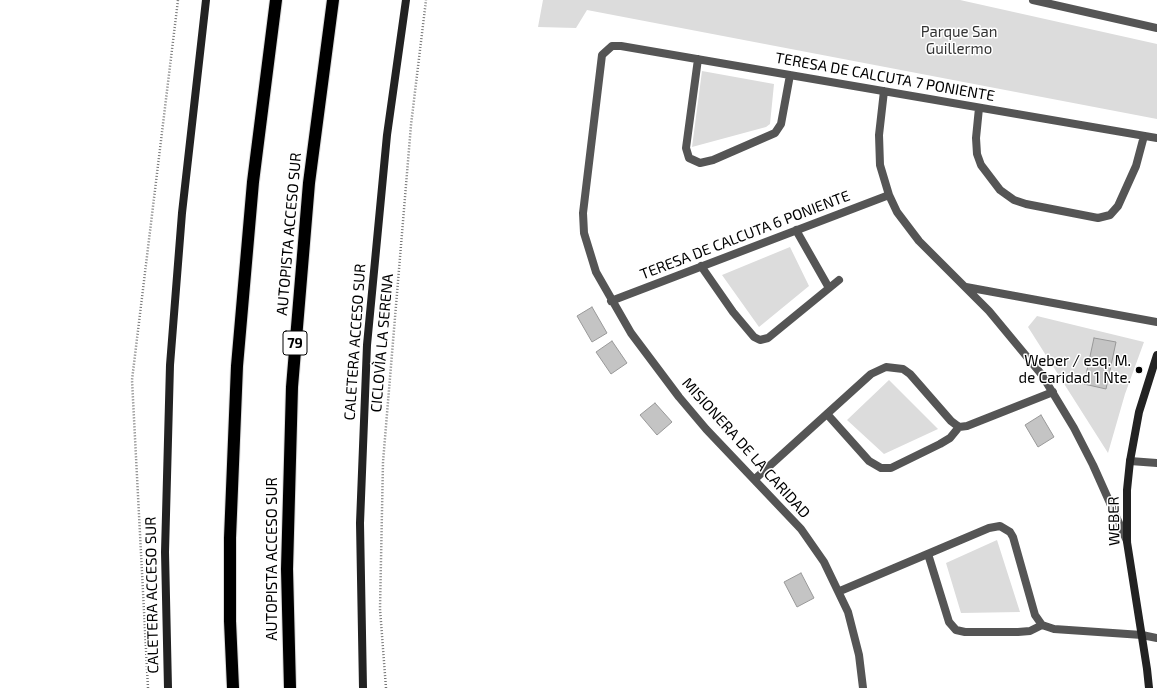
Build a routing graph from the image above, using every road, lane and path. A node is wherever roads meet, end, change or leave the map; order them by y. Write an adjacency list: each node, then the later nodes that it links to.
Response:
1 (178, 0): 37 (path)
2 (206, 0): 38 (main road, CALETERA ACCESO SUR)
3 (276, 0): 39 (highway)
4 (332, 0): 40 (highway, AUTOPISTA ACCESO SUR / 79)
5 (406, 0): 41 (main road, CALETERA ACCESO SUR)
6 (426, 0): 42 (path, CICLOVÌA LA SERENA)
7 (1033, 0): 8 (street)
8 (1157, 28)
9 (608, 48): 10 (street, TERESA DE CALCUTA 7 PONIENTE); 22 (street, MISIONERA DE LA CARIDAD)
10 (698, 59): 11 (street, TERESA DE CALCUTA 7 PONIENTE); 11 (street)
11 (790, 75): 12 (street, TERESA DE CALCUTA 7 PONIENTE)
12 (884, 91): 13 (street, TERESA DE CALCUTA 7 PONIENTE); 16 (street)
13 (979, 108): 14 (street, TERESA DE CALCUTA 7 PONIENTE); 14 (street)
14 (1144, 136): 15 (street, TERESA DE CALCUTA 7 PONIENTE)
15 (1157, 138)
16 (889, 195): 17 (street, TERESA DE CALCUTA 6 PONIENTE); 20 (street)
17 (796, 230): 18 (street, TERESA DE CALCUTA 6 PONIENTE); 21 (street)
18 (702, 266): 21 (street); 22 (street, TERESA DE CALCUTA 6 PONIENTE)
19 (839, 280): 21 (street)
20 (966, 287): 23 (street); 25 (street)
21 (829, 288)
22 (611, 301): 30 (street, MISIONERA DE LA CARIDAD)
23 (1157, 322)
24 (1156, 359): 28 (main road, WEBER)
25 (1053, 392): 27 (street); 31 (street)
26 (827, 414): 27 (street); 27 (street); 30 (street)
27 (959, 427)
28 (1130, 461): 29 (street); 31 (main road, WEBER)
29 (1157, 463)
30 (755, 479): 33 (street, MISIONERA DE LA CARIDAD)
31 (1127, 542): 35 (main road, WEBER)
32 (928, 554): 33 (street); 34 (street); 34 (street)
33 (840, 591): 43 (street, MISIONERA DE LA CARIDAD)
34 (1042, 625): 35 (street)
35 (1142, 635): 36 (street); 44 (main road, WEBER)
36 (1157, 638)
37 (148, 688)
38 (168, 688)
39 (233, 688)
40 (290, 688)
41 (363, 688)
42 (386, 688)
43 (863, 688)
44 (1149, 688)

